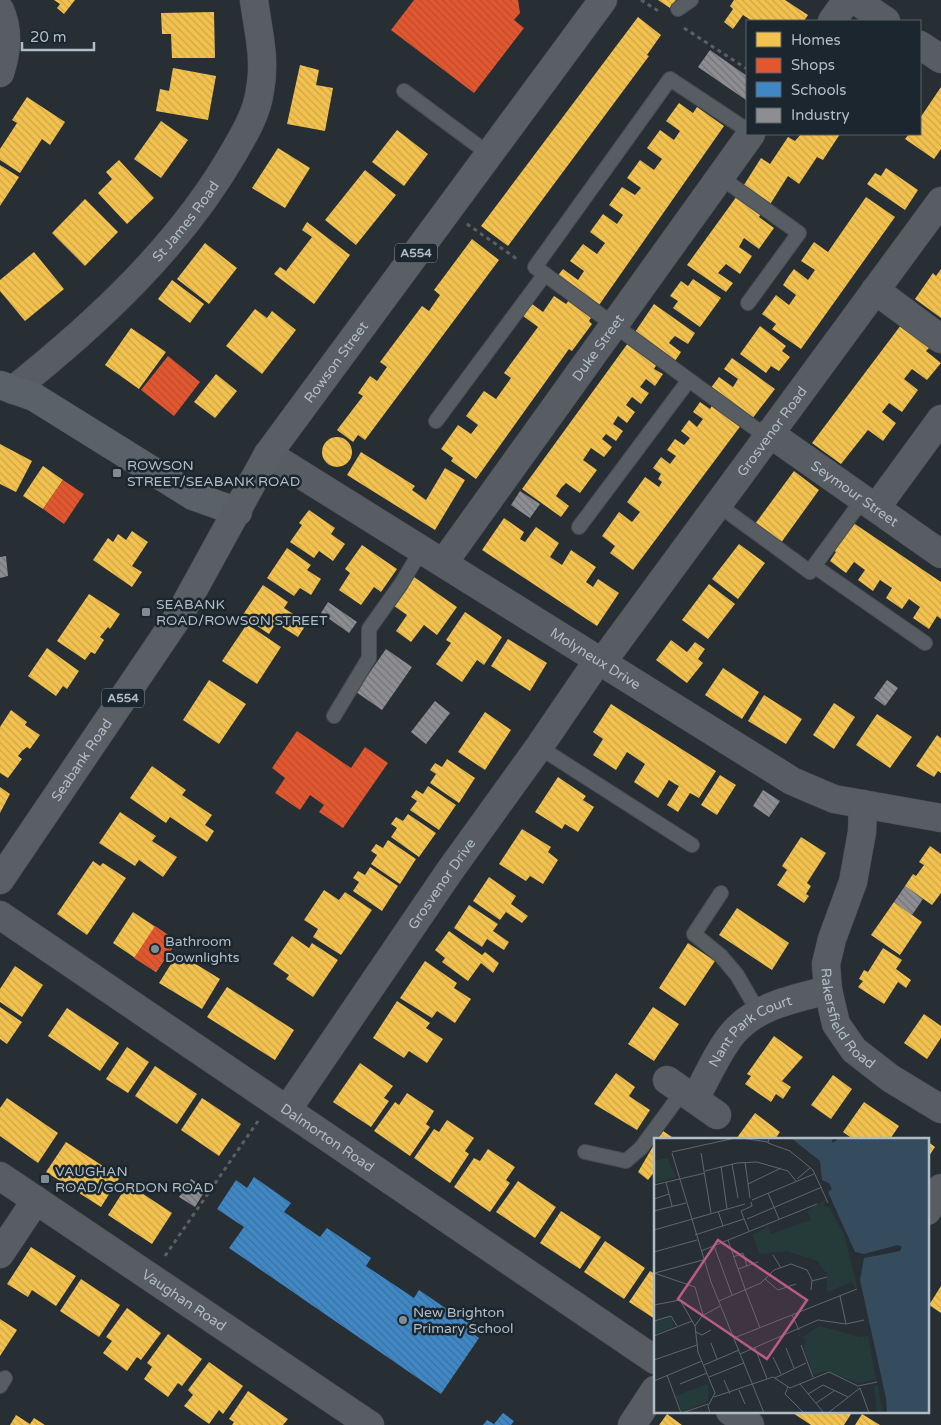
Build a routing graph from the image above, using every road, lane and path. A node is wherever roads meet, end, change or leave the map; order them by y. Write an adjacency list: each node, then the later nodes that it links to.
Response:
1 (254, 0): 29 (street, St James Road)
2 (603, 0): 19 (main road, Rowson Street / A554)
3 (641, 0): 8 (path)
4 (691, 0): 8 (lane)
5 (847, 0): 9 (street)
6 (855, 0): 10 (street)
7 (0, 10): 15 (street)
8 (672, 13)
9 (833, 20)
10 (885, 20)
11 (682, 27): 14 (path)
12 (921, 46): 13 (street)
13 (941, 59)
14 (746, 68)
15 (0, 74)
16 (404, 91): 19 (lane)
17 (746, 129): 23 (lane)
18 (750, 135): 20 (street, Duke Street)
19 (489, 154): 22 (main road, Rowson Street / A554)
20 (720, 177): 25 (lane); 26 (street, Duke Street)
21 (941, 201): 24 (street, Grosvenor Road)
22 (447, 211): 23 (path); 33 (main road, Rowson Street / A554)
23 (540, 271): 26 (lane); 31 (lane)
24 (875, 290): 27 (street); 32 (street, Grosvenor Road)
25 (748, 304)
26 (614, 326): 28 (lane); 39 (street, Duke Street)
27 (941, 339)
28 (689, 380): 32 (lane); 37 (lane)
29 (7, 387): 36 (main road)
30 (941, 419): 35 (street)
31 (436, 421)
32 (768, 435): 34 (street, Grosvenor Road); 35 (street, Seymour Street)
33 (268, 454): 36 (main road, Rowson Street / A554); 39 (street, Molyneux Drive)
34 (717, 504): 40 (lane); 42 (street, Grosvenor Road)
35 (870, 504): 38 (street, Seymour Street); 40 (lane)
36 (238, 512): 48 (main road, Seabank Road / A554)
37 (579, 526)
38 (941, 554)
39 (433, 556): 42 (street, Molyneux Drive); 43 (lane)
40 (814, 566): 41 (lane)
41 (926, 643)
42 (601, 660): 44 (street, Grosvenor Drive); 45 (street, Molyneux Drive)
43 (334, 716)
44 (540, 747): 47 (lane); 54 (street, Grosvenor Drive)
45 (863, 804): 46 (street, Molyneux Drive); 51 (street, Rakersfield Road)
46 (941, 818)
47 (692, 845)
48 (0, 880)
49 (721, 893): 52 (lane)
50 (0, 915): 54 (street, Dalmorton Road)
51 (828, 990): 52 (street, Nant Park Court); 55 (street, Rakersfield Road)
52 (759, 1013): 53 (street, Nant Park Court)
53 (682, 1090): 56 (street); 57 (lane)
54 (280, 1105): 63 (path); 64 (street, Dalmorton Road)
55 (941, 1109)
56 (716, 1115)
57 (585, 1152)
58 (0, 1176): 60 (street, Vaughan Road)
59 (941, 1188): 61 (street)
60 (36, 1200): 62 (street); 63 (street, Vaughan Road)
61 (928, 1209)
62 (0, 1254)
63 (150, 1277): 67 (street, Vaughan Road)
64 (654, 1359)
65 (654, 1392): 68 (street)
66 (731, 1412): 69 (street)
67 (370, 1425)
68 (632, 1425)
69 (750, 1425)

